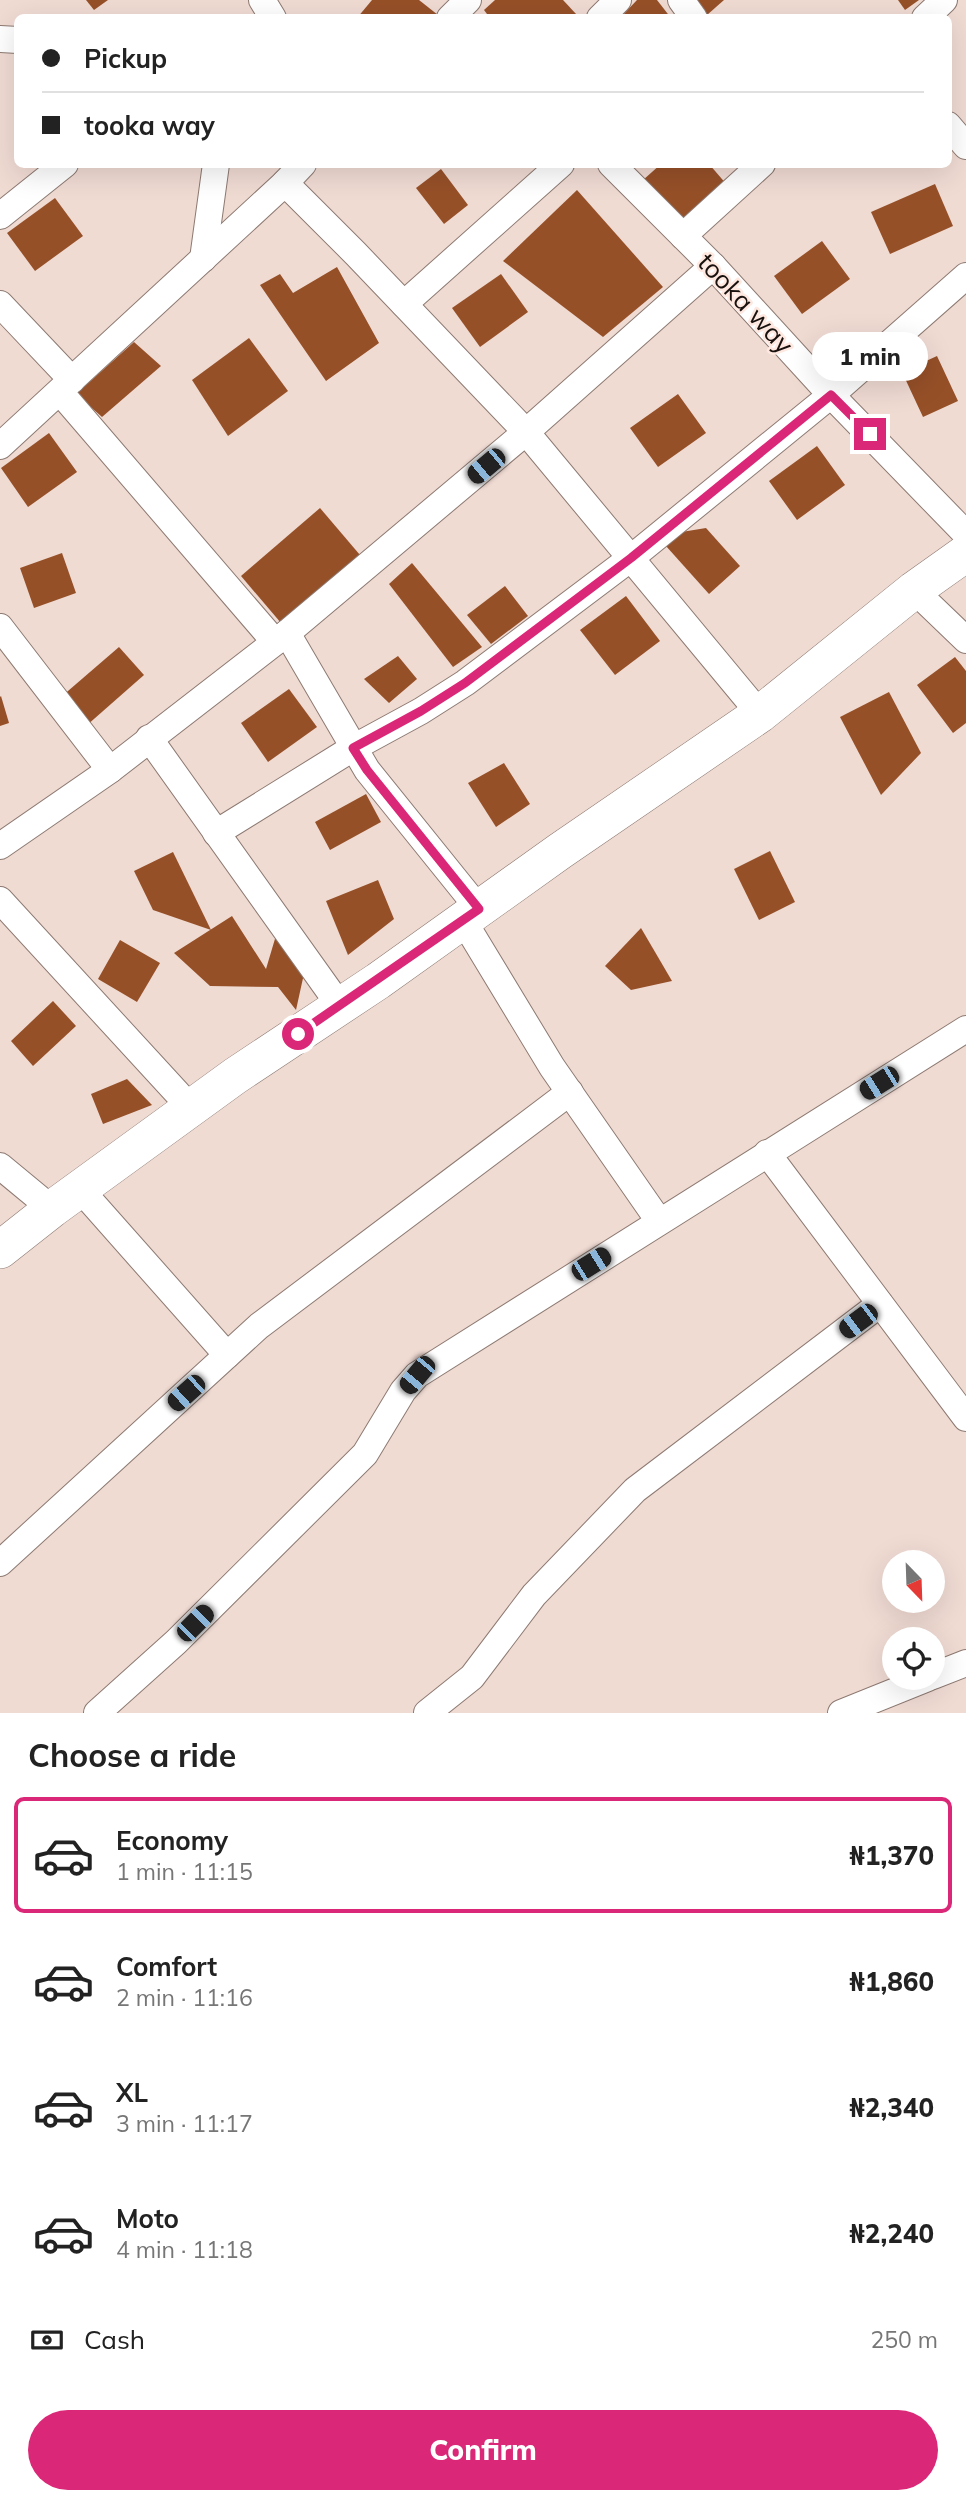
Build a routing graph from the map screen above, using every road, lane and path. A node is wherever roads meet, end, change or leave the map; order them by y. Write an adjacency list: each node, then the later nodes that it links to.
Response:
1 (618, 0): 3 (street)
2 (944, 0): 4 (street)
3 (604, 14)
4 (929, 14)
5 (952, 130): 6 (street)
6 (966, 146)
7 (60, 168): 13 (street)
8 (215, 168): 15 (street)
9 (557, 168): 19 (street)
10 (615, 168): 14 (street, tooka way)
11 (758, 168): 14 (street)
12 (294, 174): 15 (street); 19 (street)
13 (0, 216)
14 (682, 236): 16 (street, tooka way)
15 (203, 259): 20 (street)
16 (713, 266): 21 (street, tooka way); 22 (street)
17 (966, 276): 21 (street)
18 (0, 304): 20 (street)
19 (404, 304): 22 (street)
20 (66, 386): 23 (street); 29 (street)
21 (831, 395): 24 (street, tooka way); 26 (street)
22 (526, 432): 26 (street); 29 (street)
23 (0, 446)
24 (966, 534)
25 (966, 553): 27 (street)
26 (631, 558): 31 (street); 33 (street)
27 (914, 590): 30 (street); 31 (street)
28 (0, 627): 34 (street)
29 (281, 637): 32 (street); 33 (street)
30 (966, 640)
31 (760, 714): 38 (street)
32 (149, 738): 34 (street); 35 (street)
33 (353, 748): 35 (street); 38 (street)
34 (110, 770): 36 (street)
35 (216, 832): 39 (street)
36 (0, 846)
37 (0, 901): 42 (street)
38 (471, 915): 39 (street); 41 (street)
39 (340, 1006): 42 (street)
40 (966, 1029): 43 (street)
41 (570, 1092): 46 (street); 49 (street)
42 (191, 1108): 45 (street)
43 (767, 1153): 46 (street); 48 (street)
44 (0, 1166): 45 (street)
45 (66, 1199): 47 (street); 49 (street)
46 (659, 1221): 55 (street)
47 (0, 1250)
48 (880, 1304): 50 (street); 56 (street)
49 (227, 1355): 51 (street)
50 (966, 1418)
51 (0, 1563)
52 (966, 1663): 53 (street)
53 (945, 1671)
54 (898, 1690): 57 (street)
55 (97, 1713)
56 (427, 1713)
57 (841, 1713)

